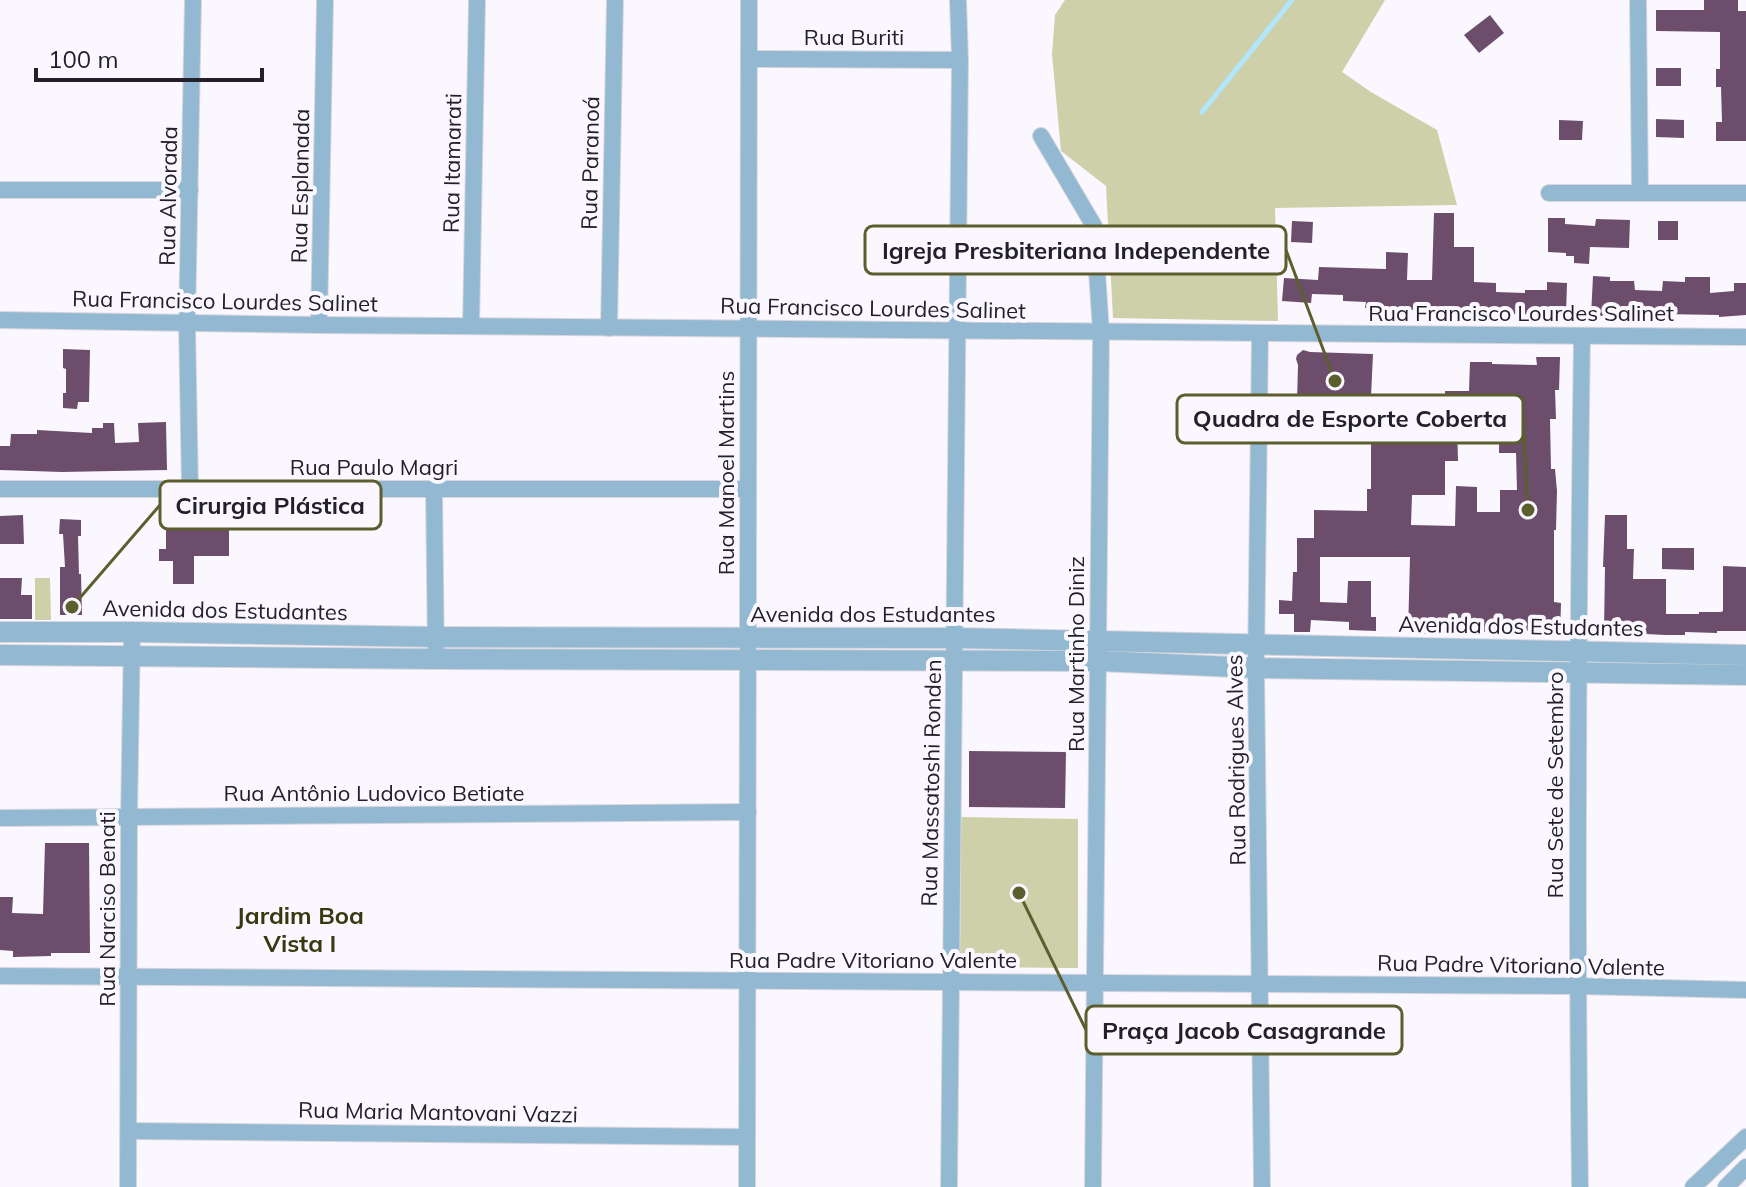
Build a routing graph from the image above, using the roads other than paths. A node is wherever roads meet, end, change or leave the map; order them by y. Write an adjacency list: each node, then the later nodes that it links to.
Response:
1 (193, 0): 12 (street, Rua Alvorada)
2 (325, 0): 18 (street, Rua Esplanada)
3 (477, 0): 19 (street, Rua Itamarati)
4 (615, 0): 20 (street, Rua Paranoá)
5 (749, 0): 8 (street, Rua Manoel Martins)
6 (958, 0): 9 (street, Rua Massatoshi Ronden)
7 (1638, 0): 14 (street)
8 (749, 59): 9 (street, Rua Buriti); 21 (street, Rua Manoel Martins)
9 (960, 60): 22 (street, Rua Massatoshi Ronden)
10 (1041, 136): 23 (street, Rua Martinho Diniz)
11 (0, 190): 12 (street)
12 (190, 190): 17 (street, Rua Alvorada)
13 (1549, 193): 14 (street)
14 (1640, 193): 15 (street)
15 (1746, 193)
16 (0, 320): 17 (street, Rua Francisco Lourdes Salinet)
17 (187, 324): 18 (street, Rua Francisco Lourdes Salinet); 27 (street, Rua Alvorada)
18 (319, 325): 19 (street, Rua Francisco Lourdes Salinet)
19 (471, 326): 20 (street, Rua Francisco Lourdes Salinet)
20 (609, 328): 21 (street, Rua Francisco Lourdes Salinet)
21 (748, 329): 22 (street, Rua Francisco Lourdes Salinet); 30 (street, Rua Manoel Martins)
22 (957, 331): 23 (street, Rua Francisco Lourdes Salinet); 36 (street, Rua Massatoshi Ronden)
23 (1101, 332): 24 (street, Rua Francisco Lourdes Salinet); 40 (street, Rua Martinho Diniz)
24 (1260, 333): 25 (street, Rua Francisco Lourdes Salinet); 37 (street, Rua Rodrigues Alves)
25 (1582, 336): 26 (street, Rua Francisco Lourdes Salinet); 41 (street, Rua Sete de Setembro)
26 (1746, 337)
27 (190, 488): 28 (street, Rua Paulo Magri); 29 (street, Rua Paulo Magri)
28 (0, 489)
29 (434, 489): 30 (street, Rua Paulo Magri); 33 (street)
30 (748, 489): 35 (street, Rua Manoel Martins)
31 (0, 632): 32 (street, Avenida dos Estudantes)
32 (132, 632): 33 (street, Avenida dos Estudantes); 43 (street, Rua Narciso Benati)
33 (436, 637): 34 (street, Avenida dos Estudantes); 45 (street)
34 (596, 638): 35 (street, Avenida dos Estudantes); 46 (street)
35 (748, 638): 36 (street, Avenida dos Estudantes); 47 (street, Rua Manoel Martins)
36 (954, 638): 40 (street, Avenida dos Estudantes); 48 (street, Rua Massatoshi Ronden)
37 (1257, 644): 38 (street, Avenida dos Estudantes); 40 (street, Avenida dos Estudantes); 50 (street, Rua Rodrigues Alves)
38 (1376, 647): 39 (street, Avenida dos Estudantes); 51 (street)
39 (1474, 649): 41 (street, Avenida dos Estudantes); 52 (street)
40 (1099, 651): 48 (street, Avenida dos Estudantes); 50 (street, Avenida dos Estudantes); 62 (street, Rua Martinho Diniz)
41 (1578, 652): 49 (street, Avenida dos Estudantes); 53 (street, Rua Sete de Setembro)
42 (0, 655): 43 (street, Avenida dos Estudantes)
43 (132, 655): 45 (street, Avenida dos Estudantes); 56 (street, Rua Narciso Benati)
44 (1746, 655): 49 (street, Avenida dos Estudantes)
45 (436, 659): 46 (street, Avenida dos Estudantes)
46 (596, 659): 47 (street, Avenida dos Estudantes)
47 (748, 660): 48 (street, Avenida dos Estudantes); 55 (street, Rua Manoel Martins)
48 (954, 661): 61 (street, Rua Massatoshi Ronden)
49 (1699, 664): 53 (street, Avenida dos Estudantes); 54 (street, Avenida dos Estudantes)
50 (1256, 668): 51 (street, Avenida dos Estudantes); 63 (street, Rua Rodrigues Alves)
51 (1377, 670): 52 (street, Avenida dos Estudantes)
52 (1473, 672): 53 (street, Avenida dos Estudantes)
53 (1578, 673): 64 (street, Rua Sete de Setembro)
54 (1746, 675)
55 (748, 812): 56 (street, Rua Antônio Ludovico Betiate); 60 (street, Rua Manoel Martins)
56 (129, 817): 57 (street, Rua Antônio Ludovico Betiate); 59 (street, Rua Narciso Benati)
57 (0, 818)
58 (0, 976): 59 (street, Rua Padre Vitoriano Valente)
59 (129, 977): 60 (street, Rua Padre Vitoriano Valente); 66 (street, Rua Narciso Benati)
60 (748, 981): 61 (street, Rua Padre Vitoriano Valente); 67 (street, Rua Manoel Martins)
61 (950, 982): 62 (street, Rua Padre Vitoriano Valente); 72 (street, Rua Massatoshi Ronden)
62 (1096, 983): 63 (street, Rua Padre Vitoriano Valente); 73 (street, Rua Martinho Diniz)
63 (1261, 984): 64 (street, Rua Padre Vitoriano Valente); 74 (street, Rua Rodrigues Alves)
64 (1577, 986): 65 (street, Rua Padre Vitoriano Valente); 75 (street, Rua Sete de Setembro)
65 (1746, 990)
66 (129, 1131): 67 (street, Rua Maria Mantovani Vazzi); 70 (street, Rua Narciso Benati)
67 (747, 1137): 71 (street, Rua Manoel Martins)
68 (1746, 1137): 76 (street)
69 (1746, 1167): 77 (street)
70 (128, 1187)
71 (747, 1187)
72 (949, 1187)
73 (1093, 1187)
74 (1262, 1187)
75 (1580, 1187)
76 (1693, 1187)
77 (1726, 1187)

